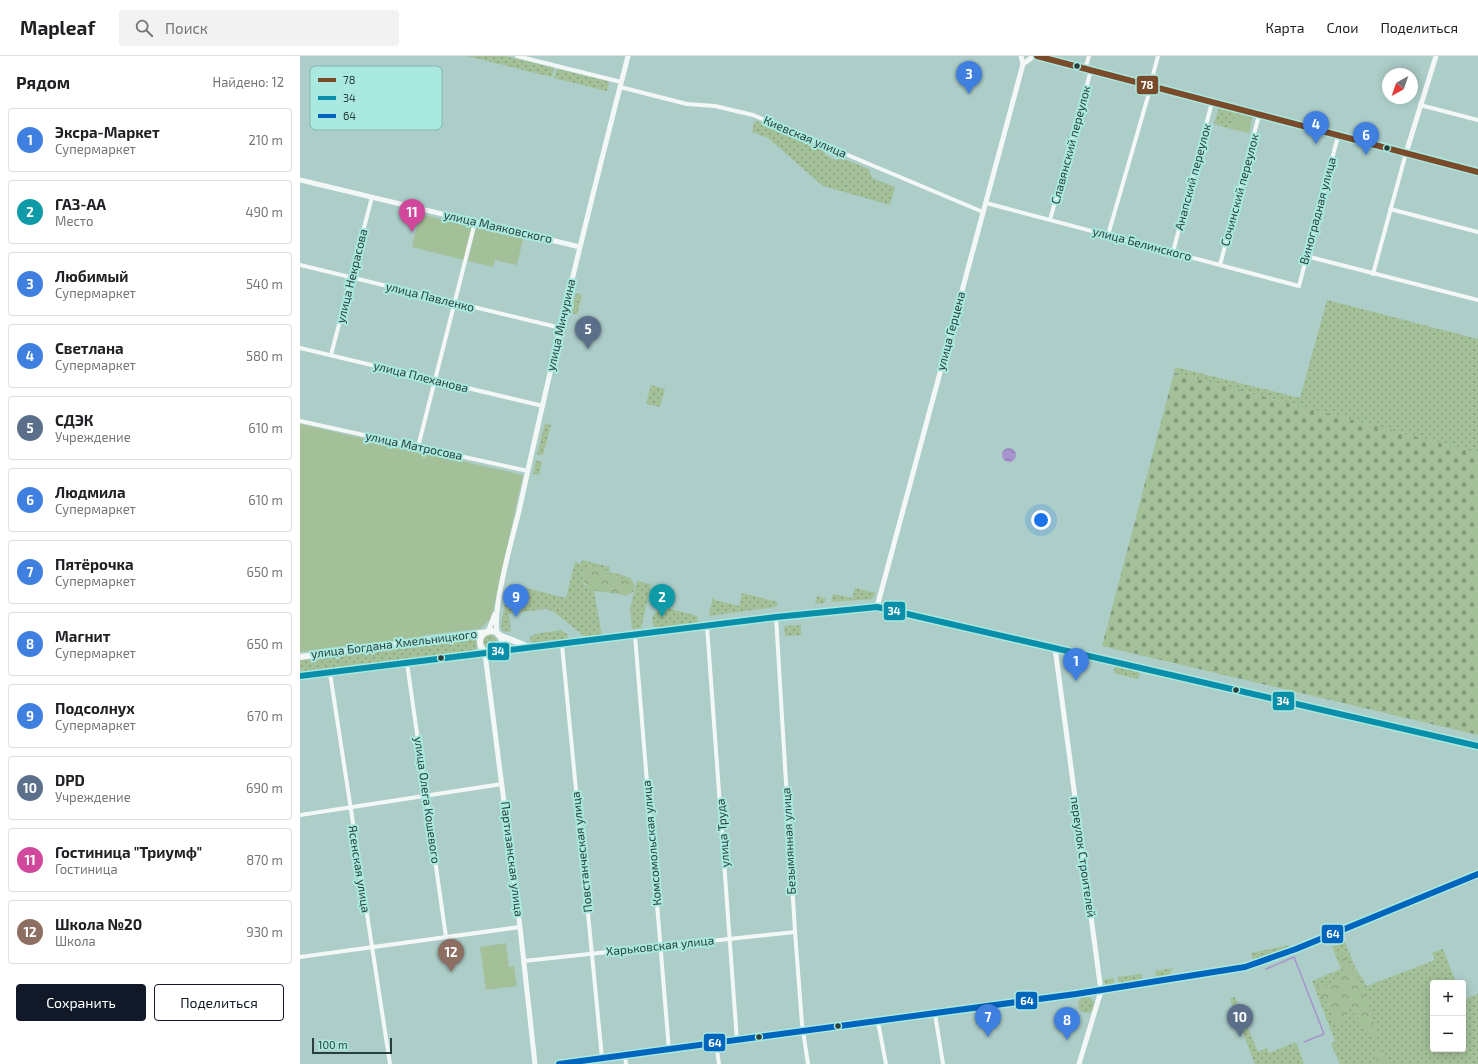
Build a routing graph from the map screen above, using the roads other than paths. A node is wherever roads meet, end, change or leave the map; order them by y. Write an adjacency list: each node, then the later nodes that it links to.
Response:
1 (517, 56): 11 (street, Киевская улица)
2 (628, 56): 11 (street, улица Мичурина)
3 (1021, 56): 9 (street, улица Герцена)
4 (1034, 56): 9 (street)
5 (1037, 56): 10 (street)
6 (1089, 56): 10 (street, Славянский переулок)
7 (1158, 56): 12 (street)
8 (1436, 56): 14 (street)
9 (1023, 64): 22 (street, улица Герцена)
10 (1088, 69): 12 (street); 25 (street, Славянский переулок)
11 (620, 85): 24 (street, Киевская улица); 29 (street, улица Мичурина)
12 (1150, 86): 13 (street); 28 (street)
13 (1212, 102): 15 (street); 30 (street, Анапский переулок)
14 (1420, 105): 16 (street); 18 (street)
15 (1259, 115): 17 (street); 33 (street, Сочинский переулок)
16 (1478, 120)
17 (1338, 136): 18 (street); 31 (street, Виноградная улица)
18 (1406, 153): 19 (street); 23 (street)
19 (1478, 172)
20 (300, 180): 21 (street, улица Маяковского)
21 (372, 197): 26 (street, улица Маяковского); 35 (street, улица Некрасова)
22 (986, 203): 24 (street, улица Герцена); 25 (street, улица Белинского)
23 (1390, 209): 27 (street); 34 (street)
24 (983, 212): 48 (street, улица Герцена)
25 (1050, 220): 28 (street, улица Белинского)
26 (475, 222): 29 (street, улица Маяковского); 38 (street)
27 (1478, 232)
28 (1108, 235): 30 (street, улица Белинского)
29 (580, 247): 39 (street, улица Мичурина)
30 (1173, 252): 33 (street, улица Белинского)
31 (1306, 256): 34 (street); 36 (street, Виноградная улица)
32 (300, 264): 35 (street, улица Павленко)
33 (1220, 265): 36 (street, улица Белинского)
34 (1373, 274): 37 (street)
35 (352, 278): 38 (street, улица Павленко); 41 (street, улица Некрасова)
36 (1299, 286)
37 (1478, 300)
38 (455, 304): 39 (street, улица Павленко); 42 (street)
39 (560, 328): 43 (street, улица Мичурина)
40 (300, 348): 41 (street, улица Плеханова)
41 (331, 355): 42 (street, улица Плеханова)
42 (435, 380): 43 (street, улица Плеханова); 45 (street)
43 (543, 406): 46 (street, улица Мичурина)
44 (300, 421): 45 (street, улица Матросова)
45 (418, 447): 46 (street, улица Матросова)
46 (528, 471): 47 (street, улица Мичурина)
47 (500, 596): 51 (street, улица Мичурина); 52 (street, улица Мичурина)
48 (877, 607): 49 (main road, улица Богдана Хмельницкого); 56 (main road, улица Богдана Хмельницкого)
49 (776, 617): 50 (main road, улица Богдана Хмельницкого); 69 (street, Безымянная улица)
50 (707, 626): 53 (main road, улица Богдана Хмельницкого); 71 (street, улица Труда)
51 (488, 632): 52 (main road); 57 (main road); 58 (main road, улица Богдана Хмельницкого)
52 (498, 635): 55 (main road, улица Богдана Хмельницкого); 57 (main road)
53 (635, 636): 54 (main road, улица Богдана Хмельницкого); 72 (street, Комсомольская улица)
54 (562, 645): 55 (main road, улица Богдана Хмельницкого); 74 (street, Повстанческая улица)
55 (532, 648): 57 (main road, улица Богдана Хмельницкого)
56 (1055, 648): 62 (main road, улица Богдана Хмельницкого); 77 (street, переулок Строителей)
57 (489, 653): 59 (main road, улица Богдана Хмельницкого); 63 (street, Партизанская улица)
58 (300, 657)
59 (407, 663): 60 (main road, улица Богдана Хмельницкого); 64 (street, улица Олега Кошевого)
60 (330, 673): 61 (main road, улица Богдана Хмельницкого); 65 (street, Ясенская улица)
61 (300, 676)
62 (1478, 746)
63 (502, 784): 64 (street); 68 (street, Партизанская улица)
64 (426, 795): 65 (street); 70 (street, улица Олега Кошевого)
65 (349, 807): 66 (street); 73 (street, Ясенская улица)
66 (300, 815)
67 (1478, 874): 77 (street)
68 (520, 927): 70 (street); 76 (street, Партизанская улица)
69 (795, 932): 71 (street, Харьковская улица); 80 (street, Безымянная улица)
70 (446, 937): 73 (street)
71 (730, 939): 72 (street, Харьковская улица); 81 (street, улица Труда)
72 (661, 946): 74 (street, Харьковская улица); 83 (street, Комсомольская улица)
73 (372, 947): 75 (street); 86 (street, Ясенская улица)
74 (592, 953): 76 (street, Харьковская улица); 85 (street, Повстанческая улица)
75 (300, 957)
76 (524, 961): 87 (street, Партизанская улица)
77 (1101, 991): 78 (street); 94 (street, переулок Строителей)
78 (935, 1014): 79 (street); 93 (street)
79 (878, 1022): 80 (street); 92 (street)
80 (803, 1032): 81 (street); 91 (street, Безымянная улица)
81 (738, 1041): 82 (street)
82 (716, 1043): 83 (street); 90 (street)
83 (669, 1050): 84 (street)
84 (625, 1056): 85 (street); 89 (street)
85 (602, 1058): 88 (street)
86 (390, 1064)
87 (535, 1064)
88 (559, 1064)
89 (626, 1064)
90 (720, 1064)
91 (808, 1064)
92 (886, 1064)
93 (943, 1064)
94 (1079, 1064)

